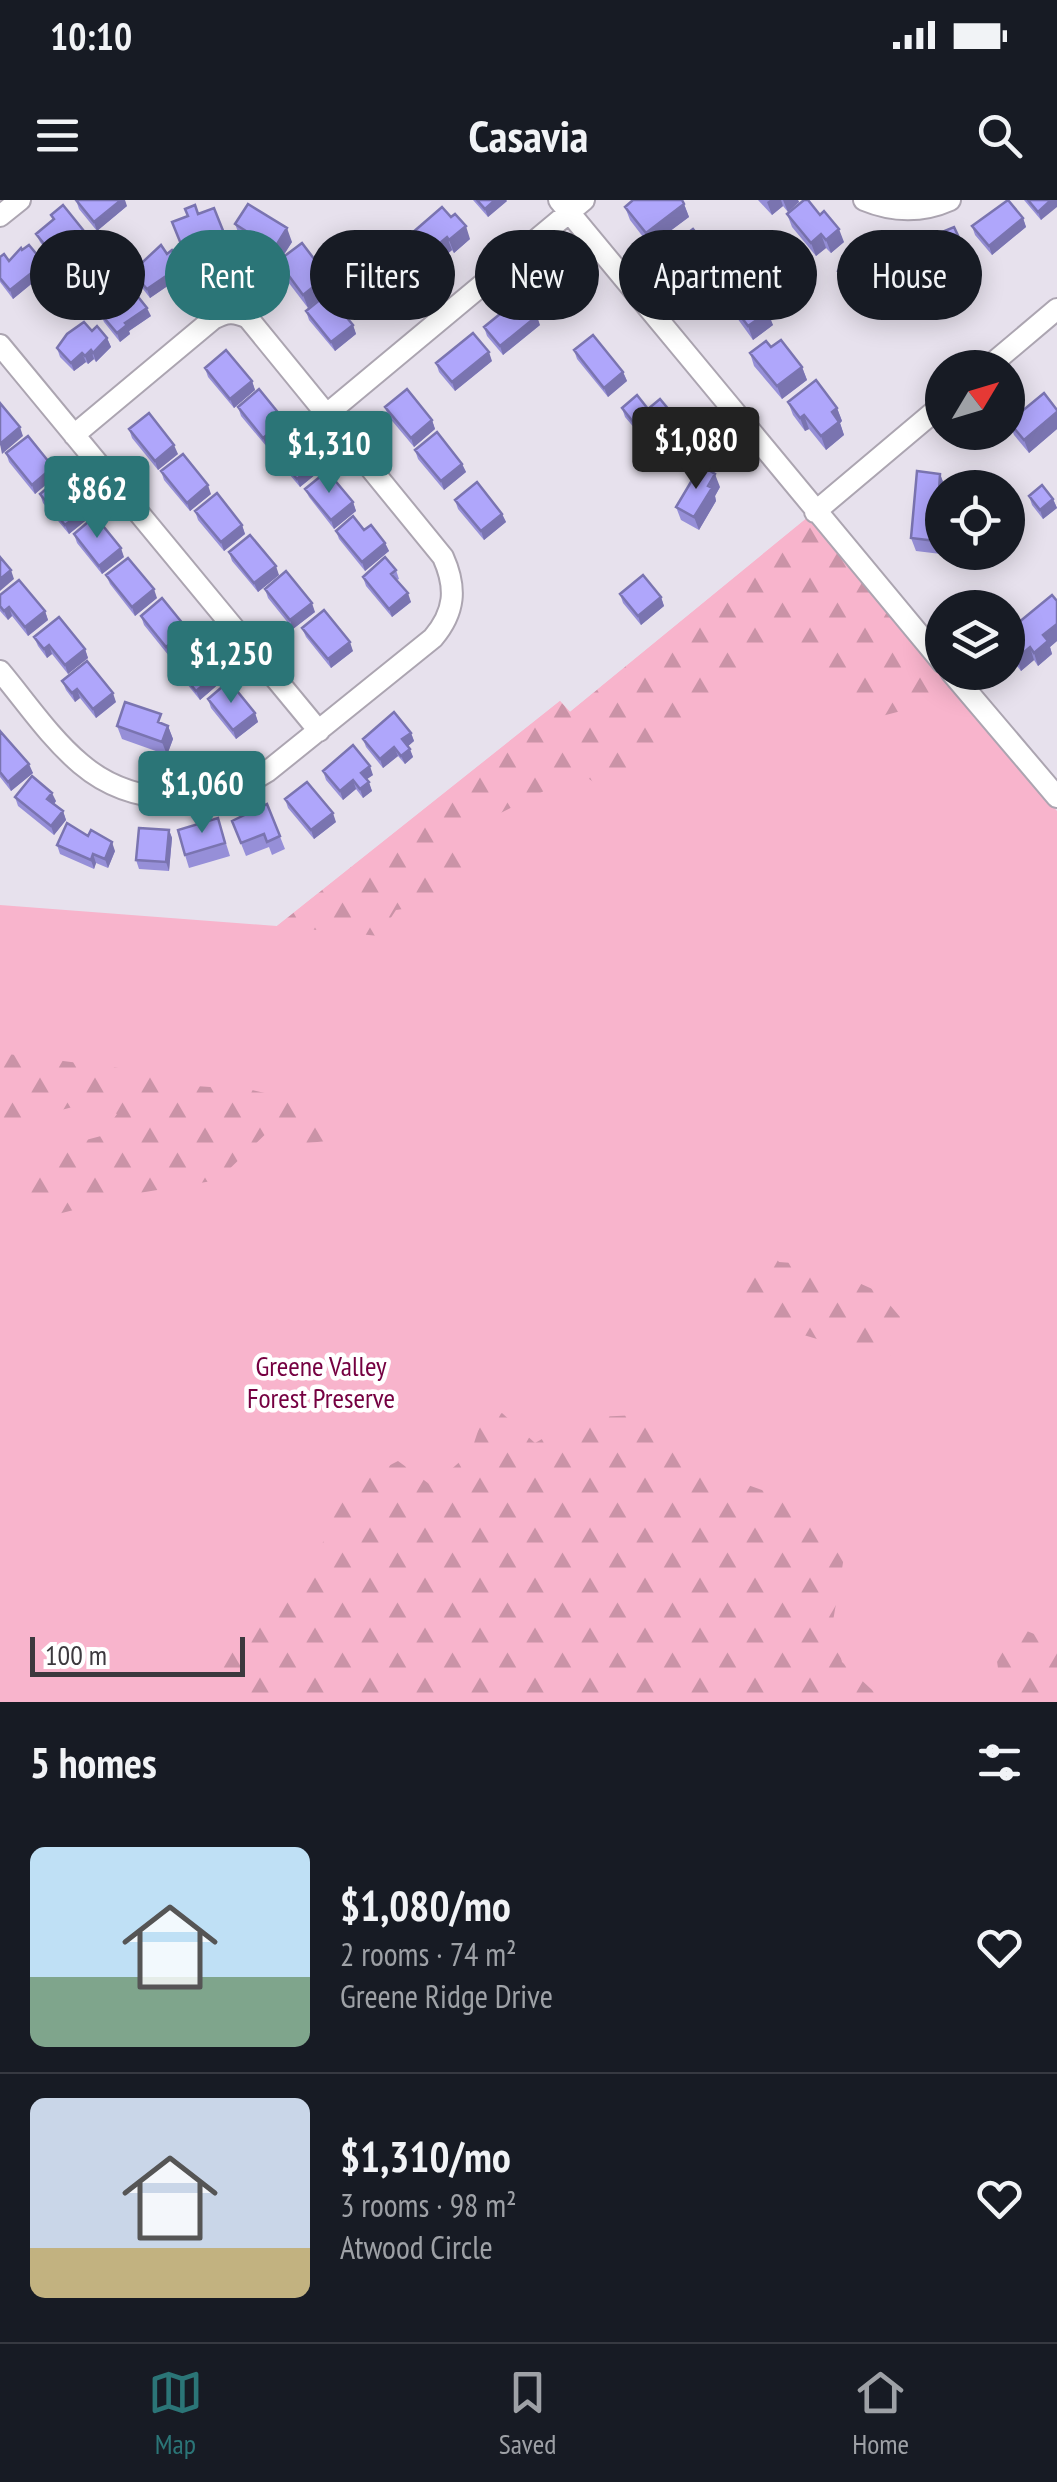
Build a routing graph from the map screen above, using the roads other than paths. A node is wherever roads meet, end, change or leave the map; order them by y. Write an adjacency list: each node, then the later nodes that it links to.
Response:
1 (20, 200): 5 (street)
2 (864, 200): 3 (street)
3 (950, 200)
4 (570, 204): 9 (street); 12 (street)
5 (0, 216)
6 (1057, 309): 8 (street)
7 (0, 345): 11 (street)
8 (1008, 350)
9 (327, 414): 11 (street); 16 (street)
10 (925, 419): 12 (street)
11 (74, 435): 16 (street)
12 (815, 512): 13 (street)
13 (925, 642)
14 (0, 671): 16 (street)
15 (968, 690): 17 (street)
16 (319, 731)
17 (1054, 788)

